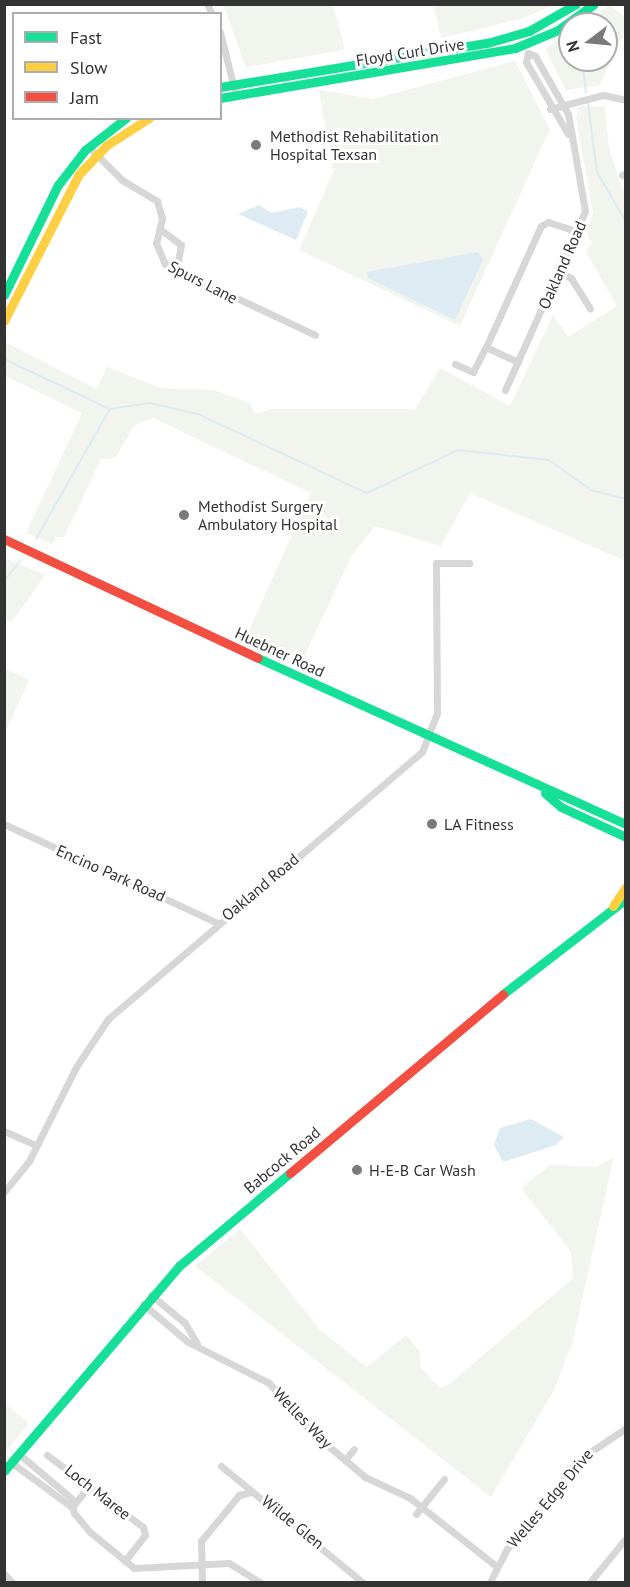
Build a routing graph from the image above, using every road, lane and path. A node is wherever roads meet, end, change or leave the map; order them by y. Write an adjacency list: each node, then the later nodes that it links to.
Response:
1 (594, 4): 5 (main road, Floyd Curl Drive)
2 (574, 6): 3 (main road, Floyd Curl Drive)
3 (519, 35): 5 (street); 6 (main road, Floyd Curl Drive)
4 (222, 40): 6 (street)
5 (525, 49): 8 (main road, Floyd Curl Drive); 11 (street, Oakland Road); 12 (street, Oakland Road)
6 (234, 85): 7 (main road, Floyd Curl Drive); 8 (street)
7 (222, 87)
8 (236, 96): 9 (main road, Floyd Curl Drive)
9 (222, 99)
10 (626, 100): 11 (street)
11 (563, 103): 12 (street); 15 (street, Oakland Road)
12 (550, 109): 15 (street, Oakland Road)
13 (123, 120): 16 (main road)
14 (146, 120): 17 (main road)
15 (568, 134): 19 (street, Oakland Road)
16 (89, 147): 17 (street, Spurs Lane); 22 (main road)
17 (96, 155): 18 (street, Spurs Lane); 24 (main road)
18 (160, 229): 20 (street, Spurs Lane); 20 (street)
19 (579, 232): 21 (street, Oakland Road); 26 (street)
20 (176, 271): 25 (street, Spurs Lane)
21 (560, 272): 23 (street); 27 (street, Oakland Road)
22 (4, 295)
23 (590, 308)
24 (4, 321)
25 (315, 335)
26 (486, 347): 27 (street); 28 (street)
27 (518, 362): 29 (street, Oakland Road)
28 (454, 364)
29 (505, 390)
30 (4, 539): 32 (main road, Huebner Road)
31 (445, 563): 32 (street, Oakland Road)
32 (429, 739): 33 (main road, Huebner Road); 40 (street, Oakland Road)
33 (544, 792): 35 (main road, Huebner Road); 36 (main road, Huebner Road)
34 (4, 824): 40 (street, Encino Park Road)
35 (626, 824)
36 (625, 838)
37 (626, 887): 39 (main road, Babcock Road)
38 (626, 899): 39 (main road, Babcock Road)
39 (613, 906): 44 (main road, Babcock Road)
40 (217, 923): 42 (street, Oakland Road)
41 (4, 1131): 42 (street)
42 (38, 1146): 43 (street, Oakland Road)
43 (4, 1192)
44 (151, 1295): 45 (main road, Babcock Road); 46 (street, Welles Way)
45 (143, 1304): 46 (street, Welles Way); 49 (main road, Babcock Road)
46 (197, 1344): 51 (street, Welles Way)
47 (626, 1428): 64 (street, Welles Edge Drive)
48 (354, 1449): 51 (street, Welles Way)
49 (19, 1454): 52 (main road, Babcock Road); 58 (street)
50 (47, 1455): 56 (street, Loch Maree)
51 (345, 1460): 59 (street, Welles Way)
52 (12, 1463): 54 (main road, Babcock Road); 58 (street)
53 (221, 1466): 57 (street, Wilde Glen)
54 (4, 1471)
55 (444, 1479): 59 (street)
56 (89, 1486): 58 (street); 62 (street, Loch Maree)
57 (251, 1492): 63 (street); 69 (street, Wilde Glen)
58 (72, 1507): 62 (street)
59 (422, 1507): 60 (street); 64 (street, Welles Way)
60 (416, 1514)
61 (626, 1538): 71 (street)
62 (125, 1561): 63 (street)
63 (201, 1566): 67 (street); 68 (street)
64 (496, 1566): 70 (street, Welles Edge Drive)
65 (4, 1575): 66 (street)
66 (12, 1582)
67 (202, 1582)
68 (260, 1582)
69 (362, 1582)
70 (490, 1582)
71 (590, 1582)

